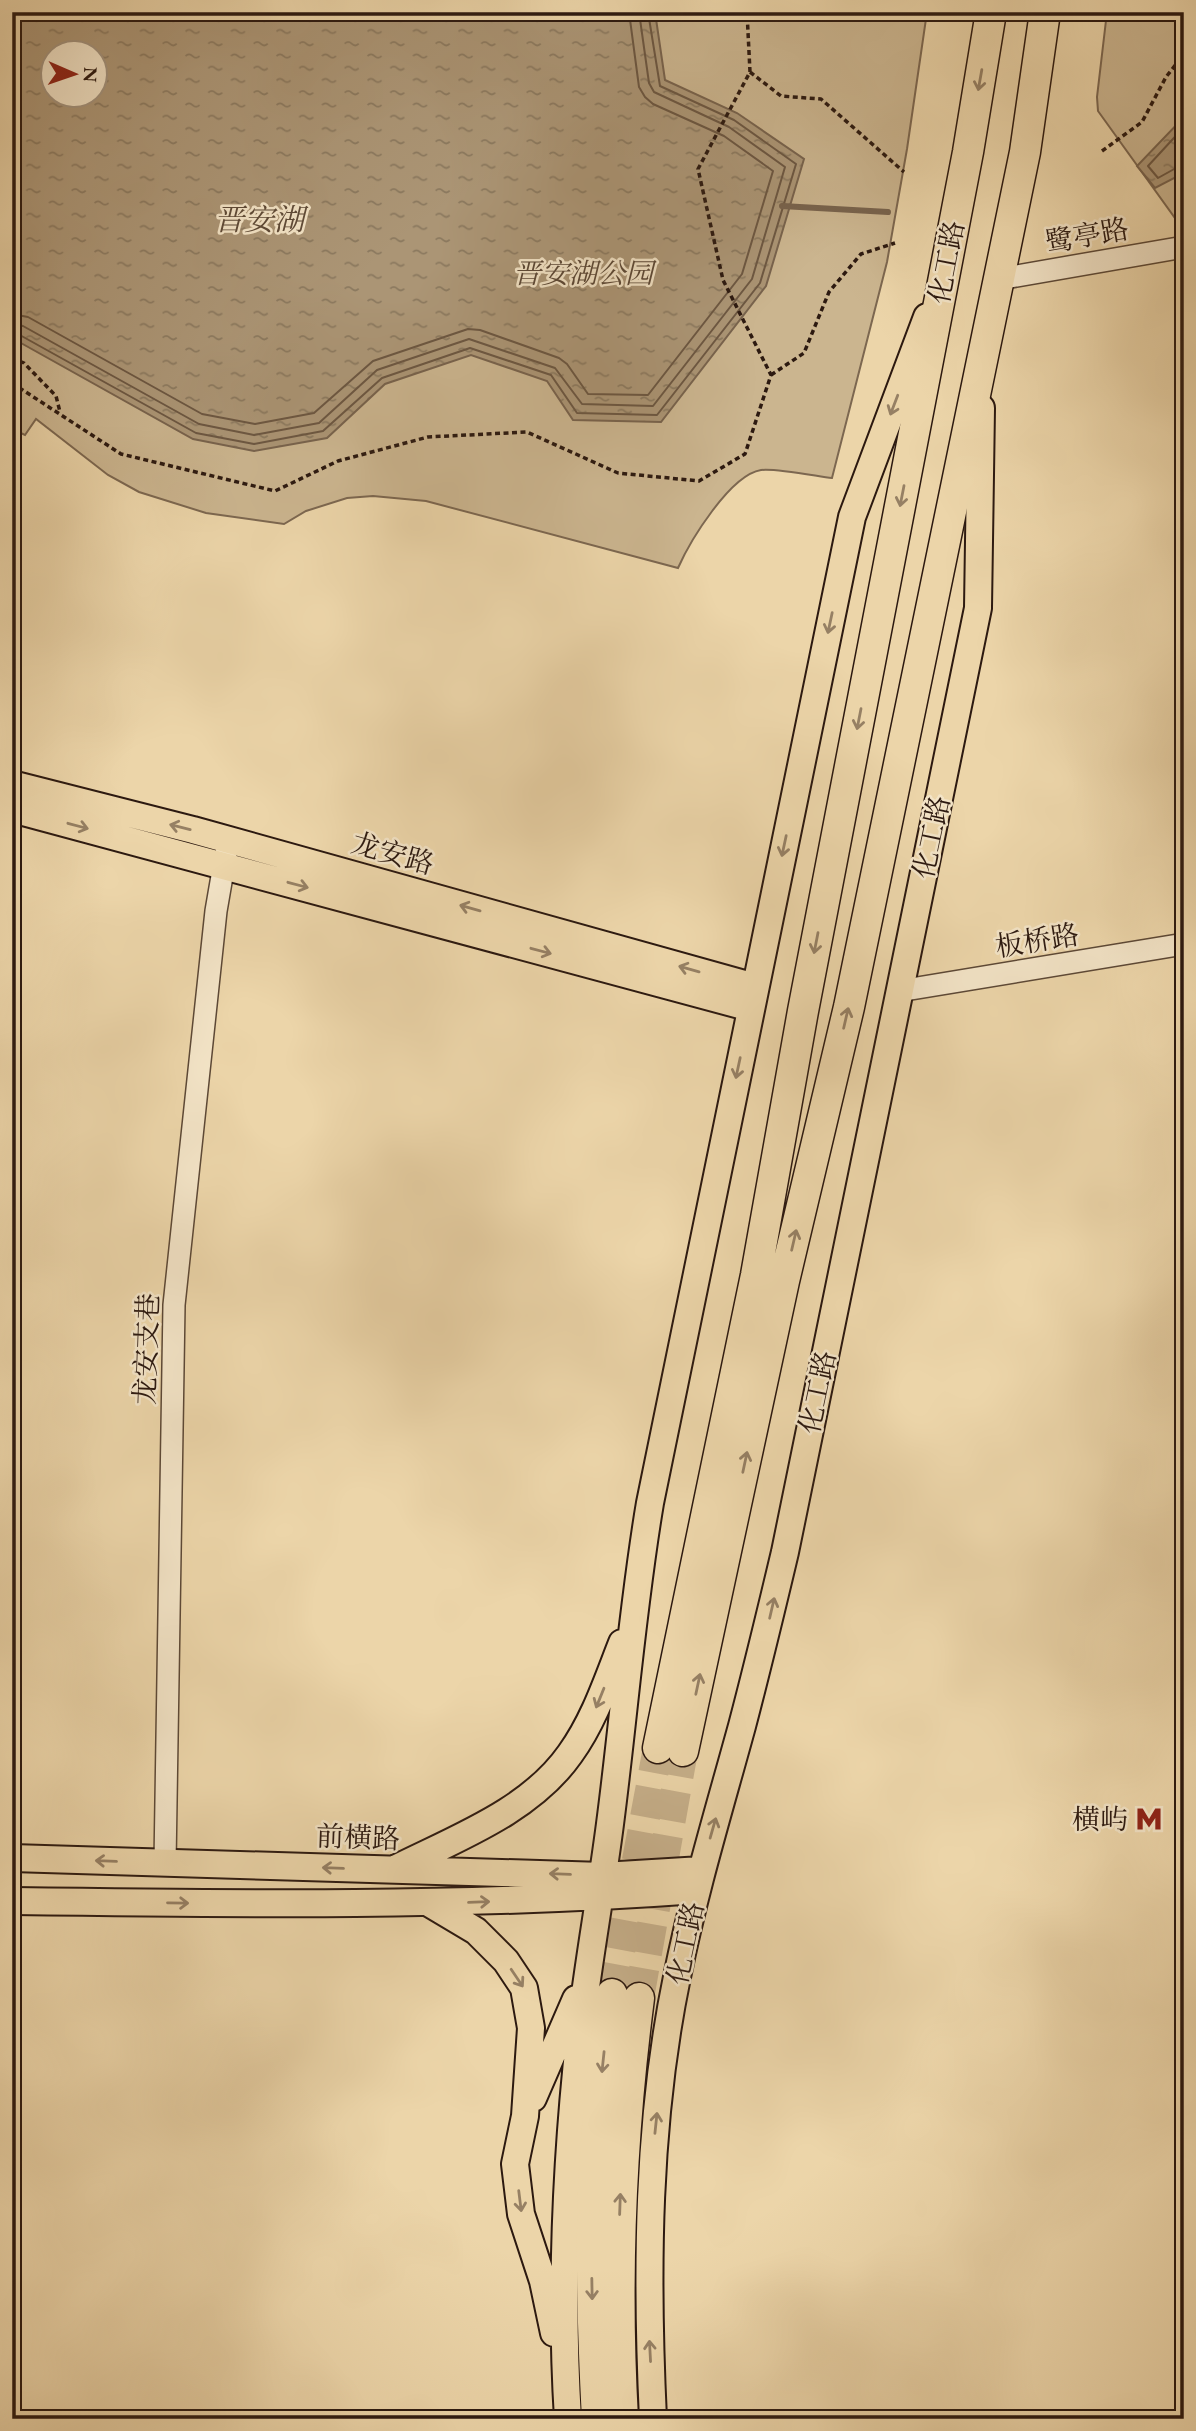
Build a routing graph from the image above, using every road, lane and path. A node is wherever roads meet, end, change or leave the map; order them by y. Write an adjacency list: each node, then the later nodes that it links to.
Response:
1 (747, 12): 5 (path)
2 (991, 12): 10 (highway, 化工路, one-way to 10)
3 (1045, 12): 11 (highway, 化工路)
4 (1184, 54): 6 (path)
5 (750, 72): 7 (path); 14 (path)
6 (1102, 151)
7 (904, 172)
8 (895, 243): 14 (path)
9 (1184, 247): 11 (street, 鹭亭路)
10 (944, 272): 13 (highway, 化工路, one-way to 13); 22 (main road, one-way to 22)
11 (999, 279): 13 (highway, 化工路)
12 (12, 358): 16 (path)
13 (982, 363): 21 (main road, 化工路)
14 (771, 375): 16 (path)
15 (12, 383): 16 (path)
16 (60, 413)
17 (12, 784): 19 (main road, 龙安路, one-way to 17)
18 (12, 809): 19 (main road, 龙安路, one-way to 19)
19 (226, 853): 22 (main road, 龙安路); 25 (street, 龙安支巷)
20 (1184, 944): 21 (street, 板桥路)
21 (899, 991): 27 (main road, 化工路, one-way to 21)
22 (753, 998): 23 (main road, one-way to 23)
23 (634, 1612): 26 (main road, one-way to 26); 28 (main road)
24 (12, 1858): 25 (main road, 前横路, one-way to 24)
25 (165, 1863): 26 (main road, 前横路, one-way to 25)
26 (395, 1870): 28 (main road, 前横路, one-way to 26)
27 (699, 1880): 28 (main road, 前横路); 36 (main road, 化工路, one-way to 27)
28 (601, 1886): 30 (main road, 前横路, one-way to 28); 31 (main road)
29 (12, 1901): 30 (main road, 前横路, one-way to 30)
30 (429, 1903): 32 (main road, one-way to 32)
31 (588, 1971): 32 (main road); 33 (main road)
32 (525, 2116): 33 (main road, one-way to 33)
33 (568, 2406)
34 (597, 2419): 35 (highway, 化工路, one-way to 34)
35 (623, 2419)
36 (653, 2419)

